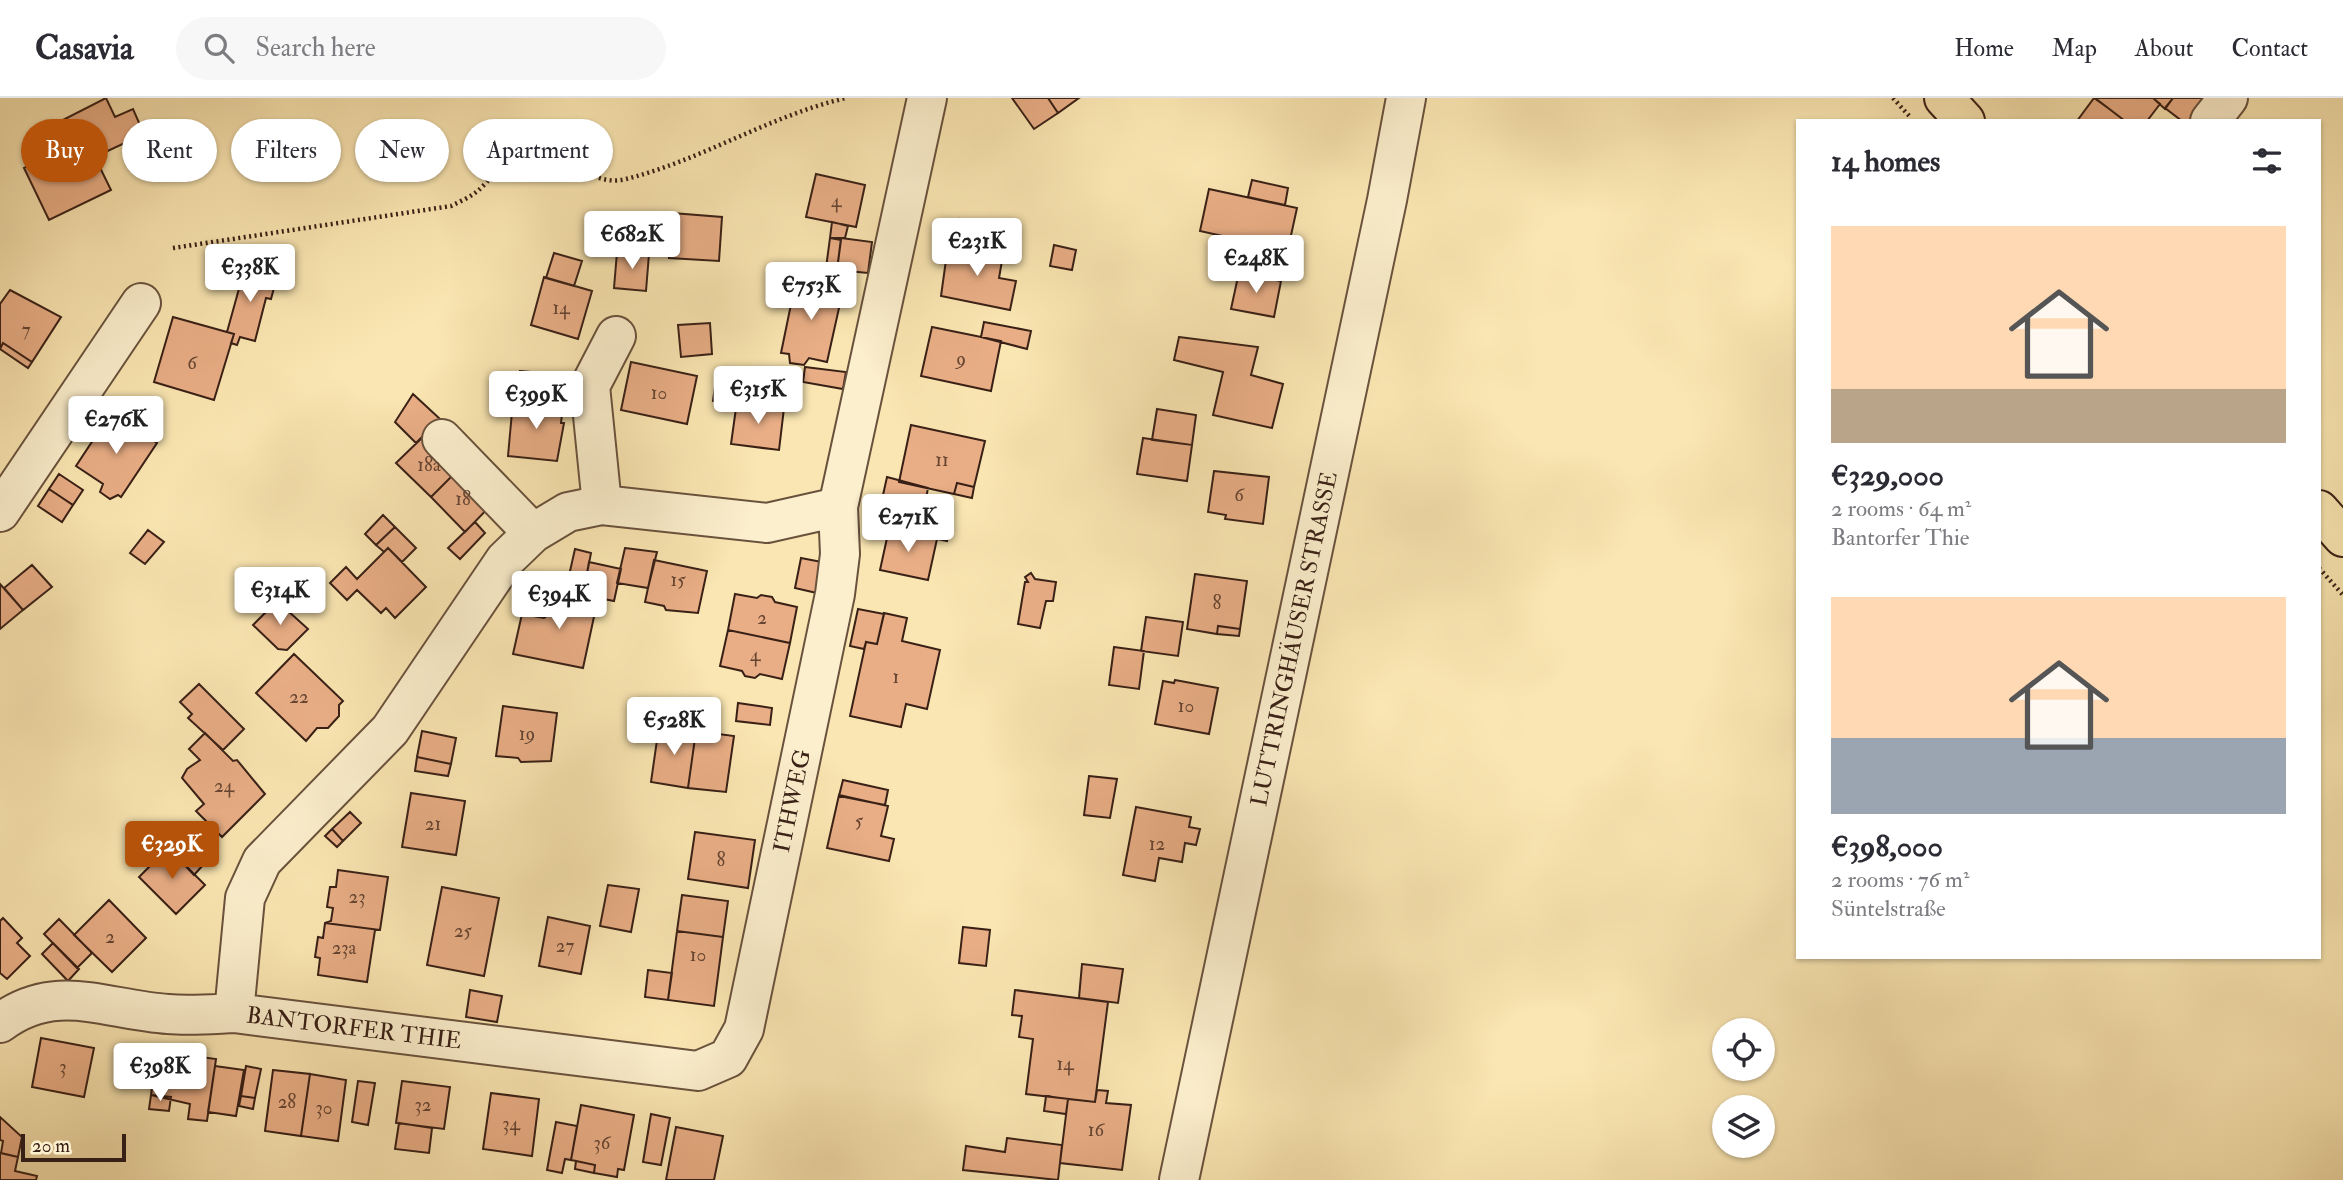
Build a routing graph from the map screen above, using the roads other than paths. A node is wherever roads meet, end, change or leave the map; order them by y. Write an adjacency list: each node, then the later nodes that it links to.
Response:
1 (927, 98): 11 (street)
2 (1406, 98): 19 (street, LUTTRINGHÄUSER STRASSE)
3 (1944, 98): 5 (main road)
4 (2228, 98): 6 (street)
5 (1963, 119)
6 (2212, 119)
7 (141, 303): 12 (street)
8 (616, 336): 10 (street)
9 (442, 439): 14 (street)
10 (602, 505): 11 (street, BANTORFER THIE); 14 (street, BANTORFER THIE)
11 (838, 507): 18 (street, ITHWEG)
12 (0, 512)
13 (2321, 512): 15 (main road)
14 (533, 533): 16 (street, BANTORFER THIE)
15 (2343, 537)
16 (234, 1013): 17 (street); 18 (street, BANTORFER THIE)
17 (0, 1023)
18 (698, 1071)
19 (1179, 1180)

